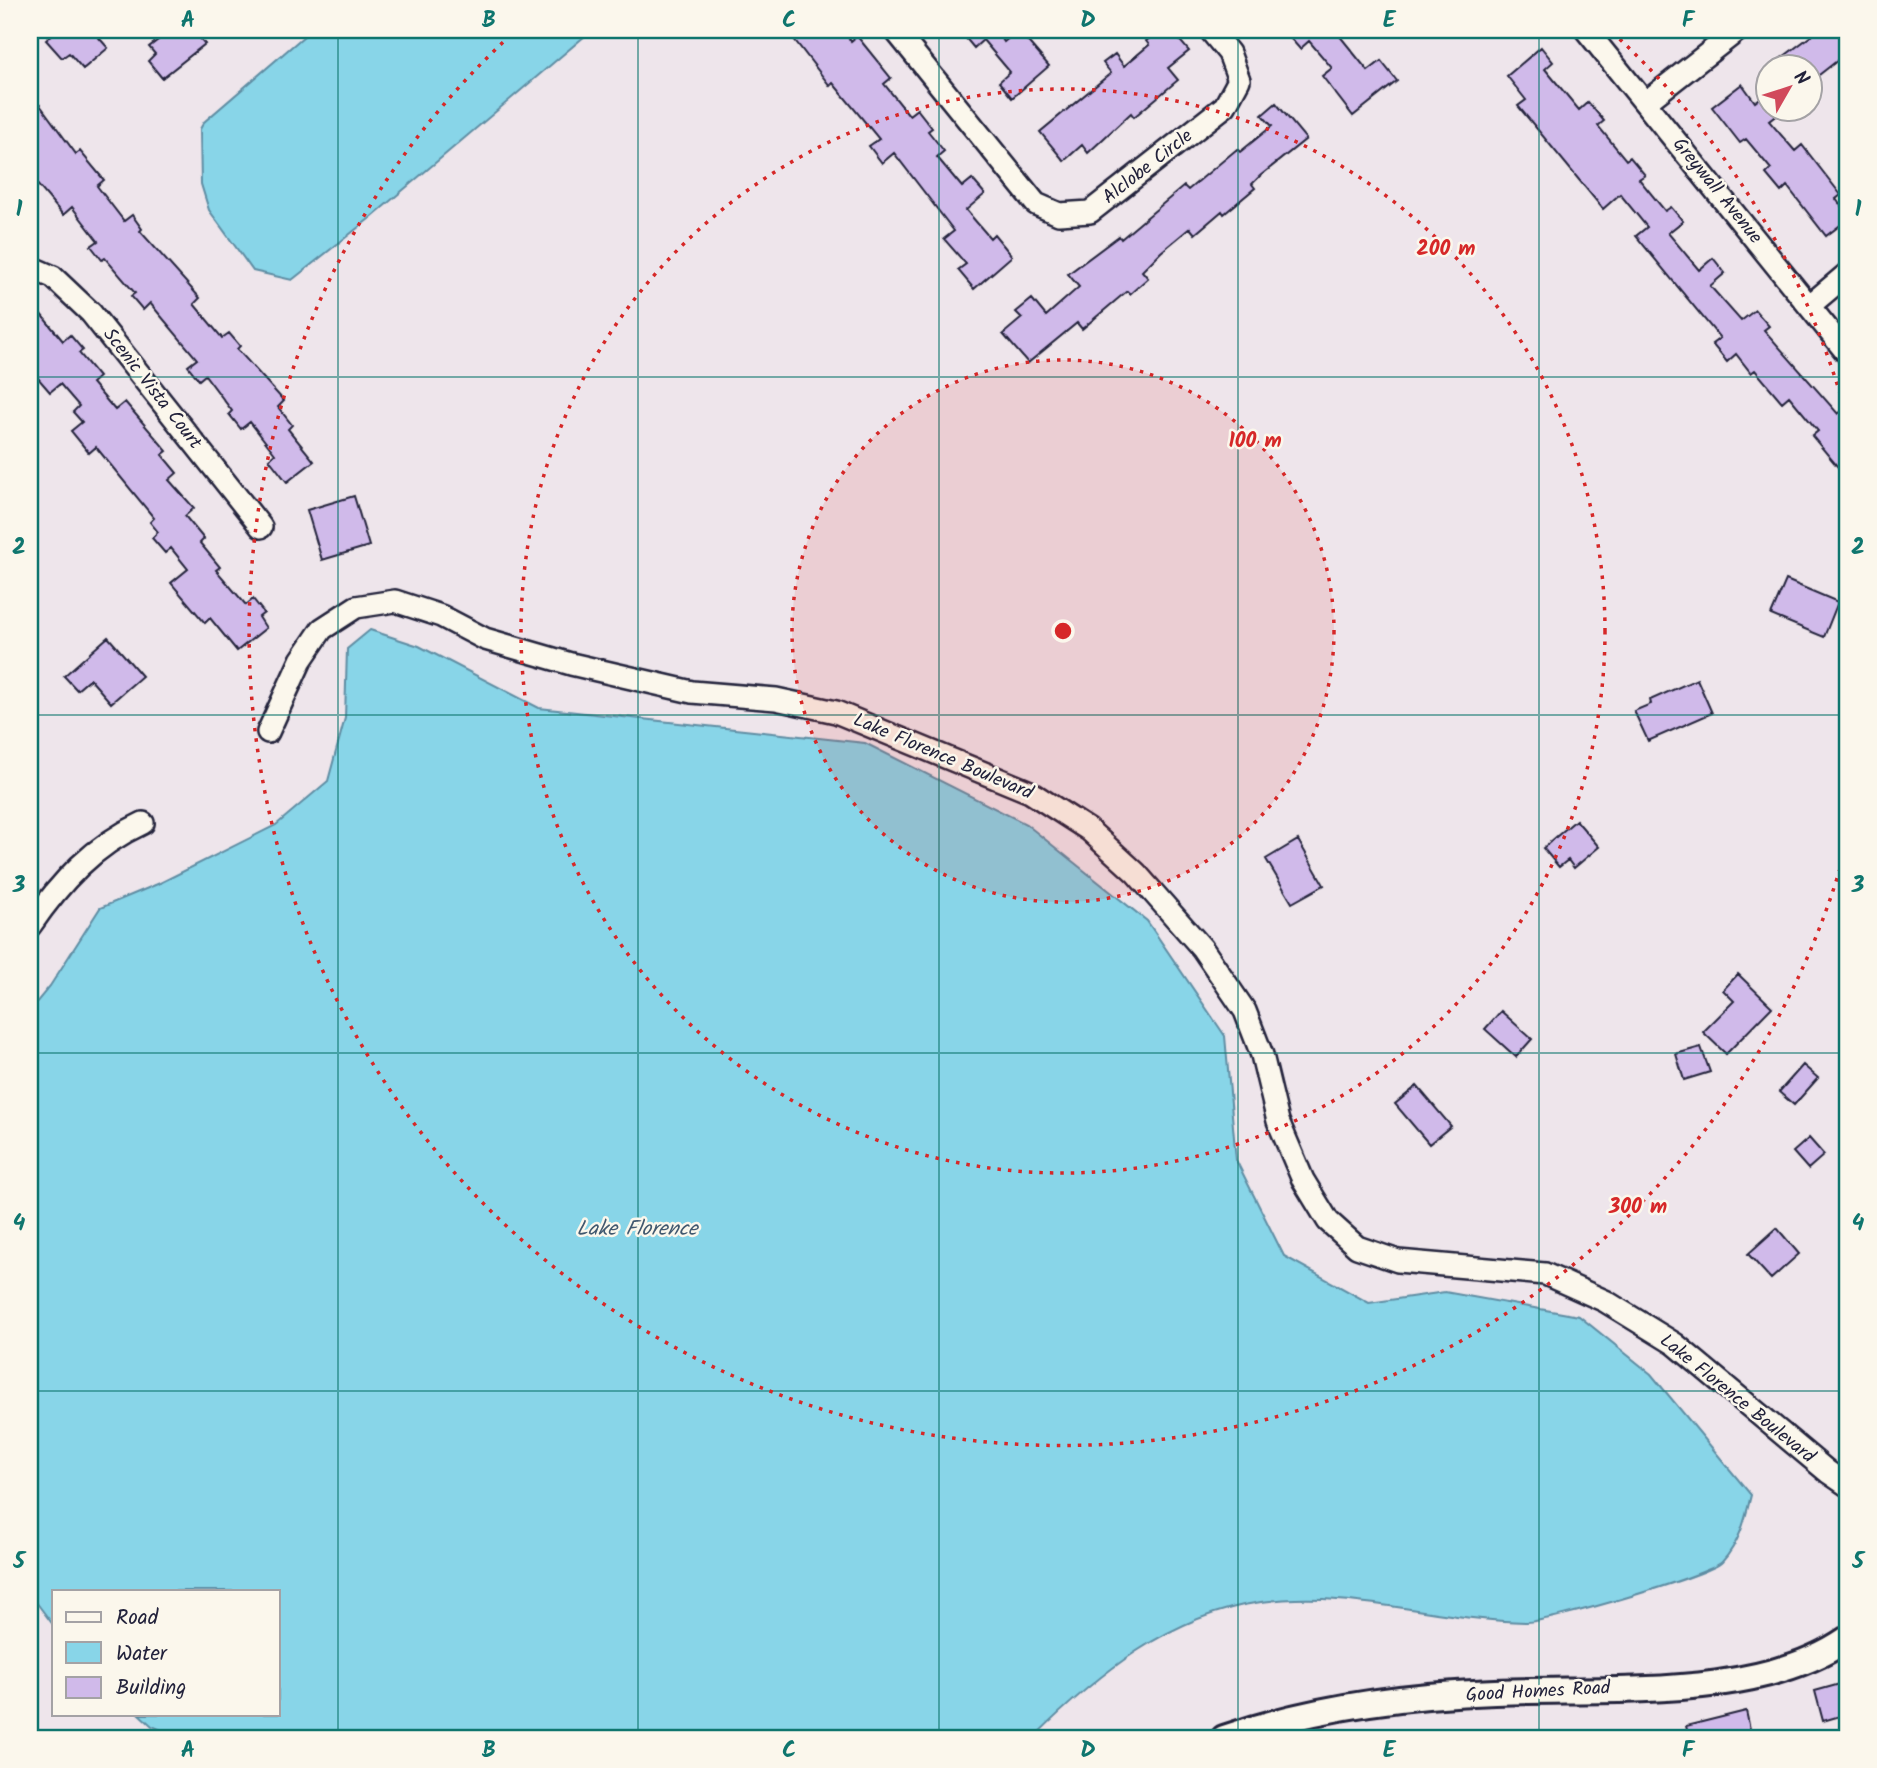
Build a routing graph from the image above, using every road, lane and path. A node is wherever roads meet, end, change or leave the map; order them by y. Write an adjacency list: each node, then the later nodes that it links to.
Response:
1 (895, 30): 2 (street, Alclobe Circle)
2 (1210, 30)
3 (1586, 30): 5 (street, Greywall Avenue)
4 (1738, 30): 5 (street)
5 (1646, 102): 8 (street, Greywall Avenue)
6 (30, 267): 10 (street, Scenic Vista Court)
7 (1847, 274): 8 (street)
8 (1809, 306): 9 (street, Greywall Avenue)
9 (1847, 353)
10 (261, 527)
11 (268, 732): 14 (street, Lake Florence Boulevard)
12 (143, 822): 13 (street)
13 (30, 926)
14 (1847, 1485)
15 (1847, 1639): 16 (street, Good Homes Road)
16 (1224, 1738)

